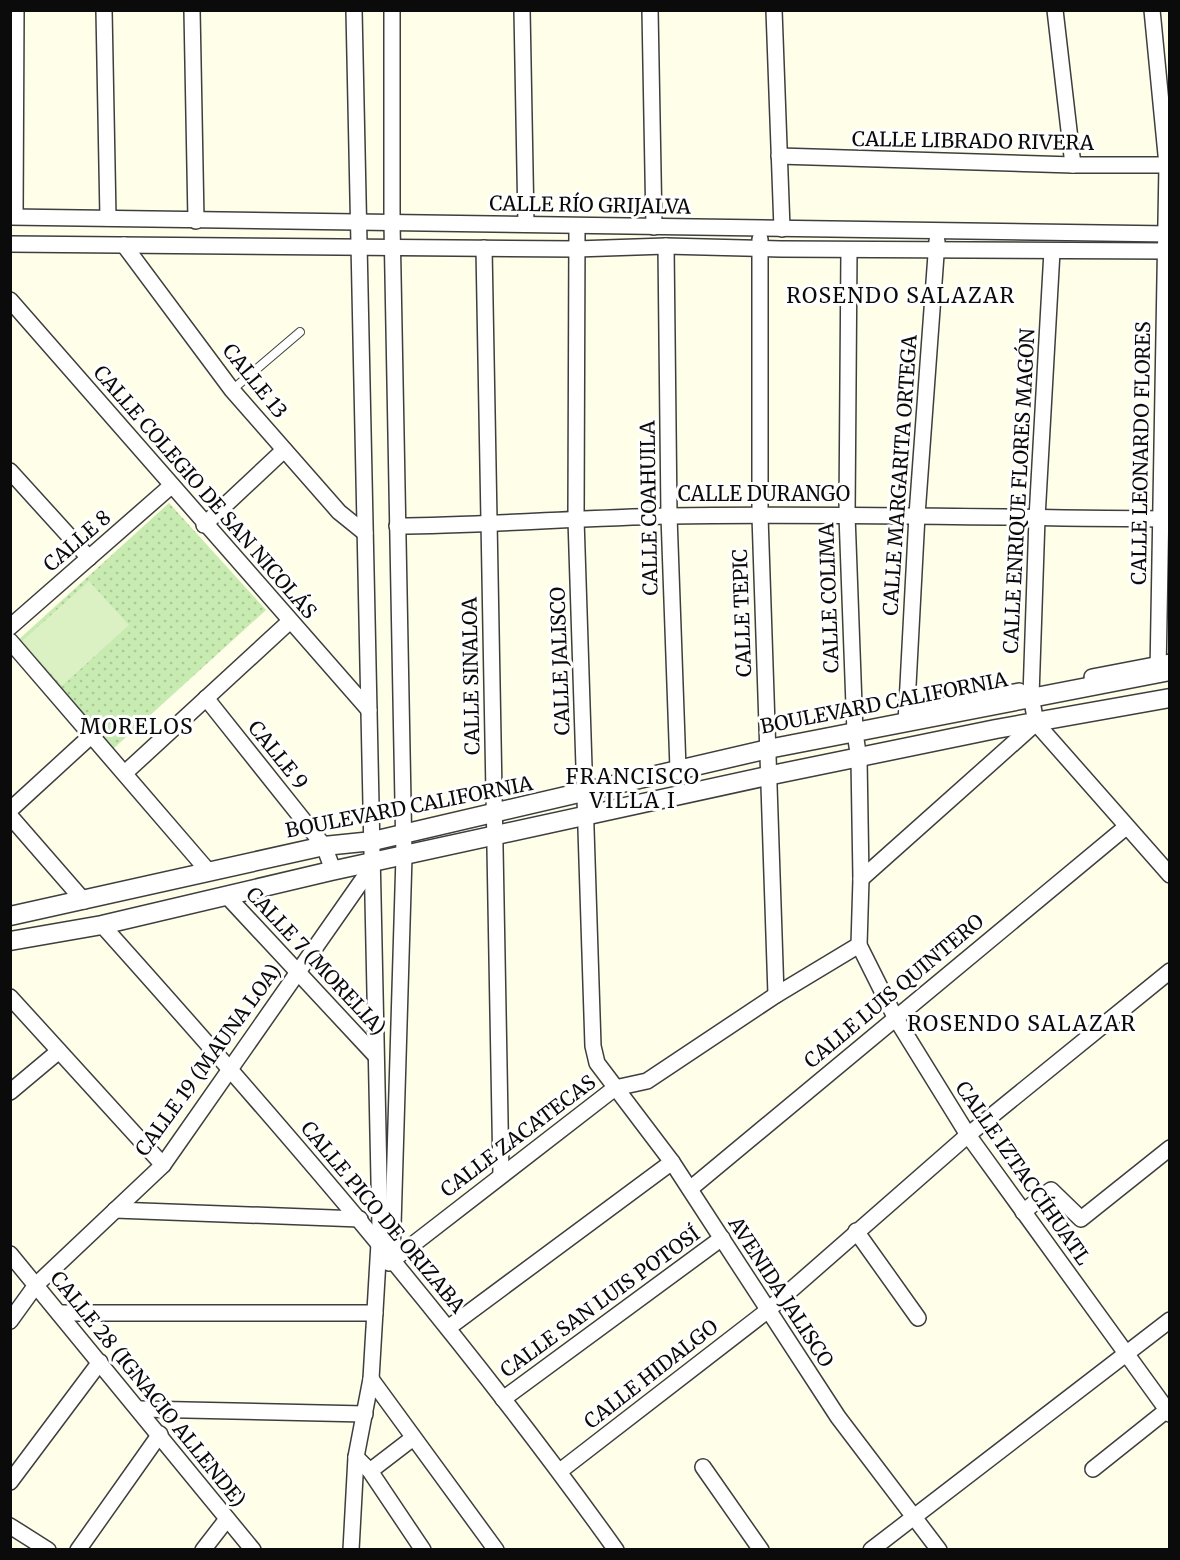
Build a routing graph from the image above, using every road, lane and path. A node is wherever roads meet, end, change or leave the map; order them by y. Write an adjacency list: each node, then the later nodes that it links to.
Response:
1 (16, 10): 16 (street)
2 (104, 10): 17 (street)
3 (192, 10): 18 (street)
4 (354, 10): 19 (street)
5 (392, 10): 20 (street)
6 (522, 10): 21 (street)
7 (650, 10): 23 (street)
8 (774, 10): 13 (street)
9 (1055, 10): 14 (street)
10 (1152, 10): 11 (street, CALLE LEONARDO FLORES)
11 (1163, 42): 12 (street, CALLE LEONARDO FLORES)
12 (1167, 133): 15 (street, CALLE LEONARDO FLORES)
13 (779, 156): 14 (street, CALLE LIBRADO RIVERA); 25 (street)
14 (1073, 165): 15 (street, CALLE LIBRADO RIVERA)
15 (1167, 165): 27 (street, CALLE LEONARDO FLORES)
16 (13, 217): 17 (street, CALLE RÍO GRIJALVA)
17 (108, 218): 18 (street, CALLE RÍO GRIJALVA)
18 (196, 221): 19 (street, CALLE RÍO GRIJALVA)
19 (359, 223): 20 (street, CALLE RÍO GRIJALVA); 31 (street)
20 (392, 223): 21 (street, CALLE RÍO GRIJALVA); 32 (street)
21 (526, 224): 22 (street, CALLE RÍO GRIJALVA)
22 (577, 226): 23 (street, CALLE RÍO GRIJALVA); 34 (street, CALLE JALISCO)
23 (654, 227): 24 (street, CALLE RÍO GRIJALVA)
24 (760, 229): 25 (street, CALLE RÍO GRIJALVA); 35 (street, CALLE TEPIC)
25 (782, 229): 26 (street, CALLE RÍO GRIJALVA)
26 (937, 229): 27 (street, CALLE RÍO GRIJALVA); 37 (street, CALLE MARGARITA ORTEGA)
27 (1168, 234): 38 (street, CALLE LEONARDO FLORES)
28 (10, 244): 29 (street, CALLE RÍO GRIJALVA)
29 (124, 245): 31 (street, CALLE RÍO GRIJALVA); 42 (street, CALLE 13)
30 (666, 246): 34 (street, CALLE RÍO GRIJALVA); 35 (street, CALLE RÍO GRIJALVA); 48 (street, CALLE COAHUILA)
31 (360, 247): 32 (street, CALLE RÍO GRIJALVA); 56 (street)
32 (392, 247): 33 (street, CALLE RÍO GRIJALVA); 55 (street)
33 (484, 248): 34 (street, CALLE RÍO GRIJALVA); 54 (street, CALLE SINALOA)
34 (576, 249): 51 (street, CALLE JALISCO)
35 (760, 249): 36 (street, CALLE RÍO GRIJALVA); 49 (street, CALLE TEPIC)
36 (849, 250): 37 (street, CALLE RÍO GRIJALVA); 46 (street, CALLE COLIMA)
37 (938, 250): 39 (street, CALLE RÍO GRIJALVA); 47 (street, CALLE MARGARITA ORTEGA)
38 (1168, 250): 39 (street, CALLE RÍO GRIJALVA); 52 (street, CALLE LEONARDO FLORES)
39 (1052, 251): 50 (street, CALLE ENRIQUE FLORES MAGÓN)
40 (10, 300): 45 (street, CALLE COLEGIO DE SAN NICOLÁS)
41 (300, 332): 42 (lane)
42 (232, 390): 43 (street, CALLE 13)
43 (284, 450): 53 (street); 56 (street, CALLE 13)
44 (10, 471): 57 (street)
45 (171, 486): 53 (street, CALLE COLEGIO DE SAN NICOLÁS); 57 (street, CALLE 8)
46 (848, 514): 47 (street, CALLE DURANGO); 49 (street, CALLE DURANGO); 68 (street, CALLE COLIMA)
47 (917, 515): 50 (street, CALLE DURANGO); 66 (street, CALLE MARGARITA ORTEGA)
48 (669, 516): 49 (street, CALLE DURANGO); 51 (street, CALLE DURANGO); 72 (street, CALLE COAHUILA)
49 (760, 516): 70 (street, CALLE TEPIC)
50 (1037, 518): 52 (street, CALLE DURANGO); 62 (street, CALLE ENRIQUE FLORES MAGÓN)
51 (576, 519): 54 (street, CALLE DURANGO); 75 (street, CALLE JALISCO)
52 (1165, 519): 61 (street, CALLE LEONARDO FLORES)
53 (204, 525): 58 (street, CALLE COLEGIO DE SAN NICOLÁS)
54 (489, 525): 55 (street, CALLE DURANGO); 78 (street, CALLE SINALOA)
55 (397, 526): 81 (street)
56 (365, 533): 65 (street)
57 (89, 558): 59 (street, CALLE 8)
58 (290, 622): 63 (street); 65 (street, CALLE COLEGIO DE SAN NICOLÁS)
59 (10, 627)
60 (10, 641): 69 (street)
61 (1164, 668): 62 (street, BOULEVARD CALIFORNIA)
62 (1031, 693): 66 (street, BOULEVARD CALIFORNIA); 67 (street, CALLE ENRIQUE FLORES MAGÓN)
63 (206, 698): 73 (street); 84 (street, CALLE 9)
64 (1170, 698): 67 (street)
65 (369, 710): 83 (street)
66 (906, 718): 68 (street, BOULEVARD CALIFORNIA)
67 (1036, 723): 71 (street); 80 (street); 90 (street)
68 (855, 733): 70 (street, BOULEVARD CALIFORNIA); 71 (street, CALLE COLIMA)
69 (93, 735): 73 (street); 76 (street)
70 (768, 749): 72 (street, BOULEVARD CALIFORNIA); 74 (street, CALLE TEPIC)
71 (859, 759): 74 (street); 90 (street, CALLE COLIMA)
72 (678, 769): 75 (street, BOULEVARD CALIFORNIA)
73 (126, 772): 88 (street)
74 (767, 776): 77 (street); 99 (street, CALLE TEPIC)
75 (585, 792): 77 (street, CALLE JALISCO); 78 (street, BOULEVARD CALIFORNIA)
76 (10, 810)
77 (587, 814): 82 (street); 105 (street, CALLE JALISCO)
78 (494, 815): 81 (street, BOULEVARD CALIFORNIA); 82 (street, CALLE SINALOA)
79 (10, 816): 92 (street)
80 (1126, 827): 89 (street); 101 (street, CALLE LUIS QUINTERO)
81 (404, 834): 83 (street, BOULEVARD CALIFORNIA); 85 (street)
82 (495, 836): 85 (street); 111 (street, CALLE SINALOA)
83 (373, 841): 84 (street, BOULEVARD CALIFORNIA); 86 (street)
84 (324, 846): 87 (street, CALLE 9); 88 (street, BOULEVARD CALIFORNIA)
85 (404, 856): 86 (street); 120 (street)
86 (375, 862): 87 (street); 98 (street, CALLE 19 (MAUNA LOA)); 103 (street)
87 (333, 870): 91 (street)
88 (209, 872): 92 (street, BOULEVARD CALIFORNIA)
89 (1170, 875)
90 (861, 879): 96 (street, CALLE COLIMA)
91 (226, 895): 94 (street); 98 (street, CALLE 7 (MORELIA))
92 (84, 901): 93 (street, BOULEVARD CALIFORNIA)
93 (10, 916)
94 (102, 924): 95 (street); 104 (street, CALLE PICO DE ORIZABA)
95 (10, 941)
96 (859, 945): 99 (street, CALLE ZACATECAS); 101 (street, CALLE IZTACCÍHUATL)
97 (1170, 971): 107 (street, CALLE HIDALGO)
98 (297, 973): 103 (street, CALLE 7 (MORELIA)); 104 (street, CALLE 19 (MAUNA LOA))
99 (776, 995): 105 (street, CALLE ZACATECAS)
100 (10, 997): 102 (street)
101 (895, 1017): 107 (street, CALLE IZTACCÍHUATL); 112 (street, CALLE LUIS QUINTERO)
102 (60, 1051): 106 (street); 110 (street)
103 (375, 1055): 118 (street)
104 (230, 1068): 110 (street, CALLE 19 (MAUNA LOA)); 115 (street, CALLE PICO DE ORIZABA)
105 (615, 1088): 109 (street, AVENIDA JALISCO); 111 (street, CALLE ZACATECAS)
106 (10, 1092)
107 (968, 1135): 114 (street, CALLE IZTACCÍHUATL); 116 (street, CALLE HIDALGO)
108 (1170, 1148): 114 (street)
109 (672, 1162): 112 (street, AVENIDA JALISCO); 129 (street)
110 (163, 1165): 113 (street, CALLE 19 (MAUNA LOA))
111 (501, 1175): 120 (street, CALLE ZACATECAS)
112 (690, 1189): 117 (street, AVENIDA JALISCO)
113 (115, 1210): 115 (street); 122 (street, CALLE 19 (MAUNA LOA))
114 (1023, 1212): 130 (street, CALLE IZTACCÍHUATL)
115 (360, 1219): 118 (street, CALLE PICO DE ORIZABA)
116 (856, 1231): 123 (street, CALLE HIDALGO); 126 (street)
117 (722, 1238): 123 (street, AVENIDA JALISCO); 133 (street, CALLE SAN LUIS POTOSÍ)
118 (380, 1243): 120 (street, CALLE PICO DE ORIZABA); 121 (street)
119 (10, 1254): 122 (street, CALLE 28 (IGNACIO ALLENDE))
120 (392, 1259): 121 (street, CALLE ZACATECAS); 129 (street, CALLE PICO DE ORIZABA)
121 (379, 1275): 125 (street)
122 (36, 1285): 124 (street, CALLE 28 (IGNACIO ALLENDE)); 128 (street, CALLE 19 (MAUNA LOA))
123 (767, 1311): 143 (street, CALLE HIDALGO); 145 (street, AVENIDA JALISCO)
124 (59, 1313): 125 (street); 131 (street, CALLE 28 (IGNACIO ALLENDE))
125 (375, 1313): 132 (street)
126 (918, 1318)
127 (1170, 1320): 130 (street)
128 (10, 1321)
129 (448, 1328): 133 (street, CALLE PICO DE ORIZABA)
130 (1125, 1355): 135 (street, CALLE IZTACCÍHUATL); 145 (street)
131 (100, 1362): 134 (street, CALLE 28 (IGNACIO ALLENDE)); 144 (street)
132 (371, 1379): 136 (street); 138 (street)
133 (503, 1399): 143 (street, CALLE PICO DE ORIZABA)
134 (140, 1409): 136 (street); 137 (street, CALLE 28 (IGNACIO ALLENDE))
135 (1168, 1412): 141 (street)
136 (365, 1414): 139 (street)
137 (160, 1434): 146 (street, CALLE 28 (IGNACIO ALLENDE)); 150 (street)
138 (413, 1438): 142 (street); 155 (street)
139 (356, 1457): 142 (street); 148 (street)
140 (703, 1467): 157 (street)
141 (1093, 1469)
142 (370, 1471): 154 (street)
143 (560, 1471): 156 (street, CALLE PICO DE ORIZABA)
144 (10, 1482)
145 (914, 1518): 158 (street); 159 (street, AVENIDA JALISCO)
146 (227, 1519): 151 (street); 152 (street, CALLE 28 (IGNACIO ALLENDE))
147 (10, 1526): 149 (street)
148 (352, 1543): 153 (street)
149 (48, 1550)
150 (78, 1550)
151 (203, 1550)
152 (253, 1550)
153 (362, 1550)
154 (423, 1550)
155 (496, 1550)
156 (616, 1550)
157 (761, 1550)
158 (871, 1550)
159 (939, 1550)

